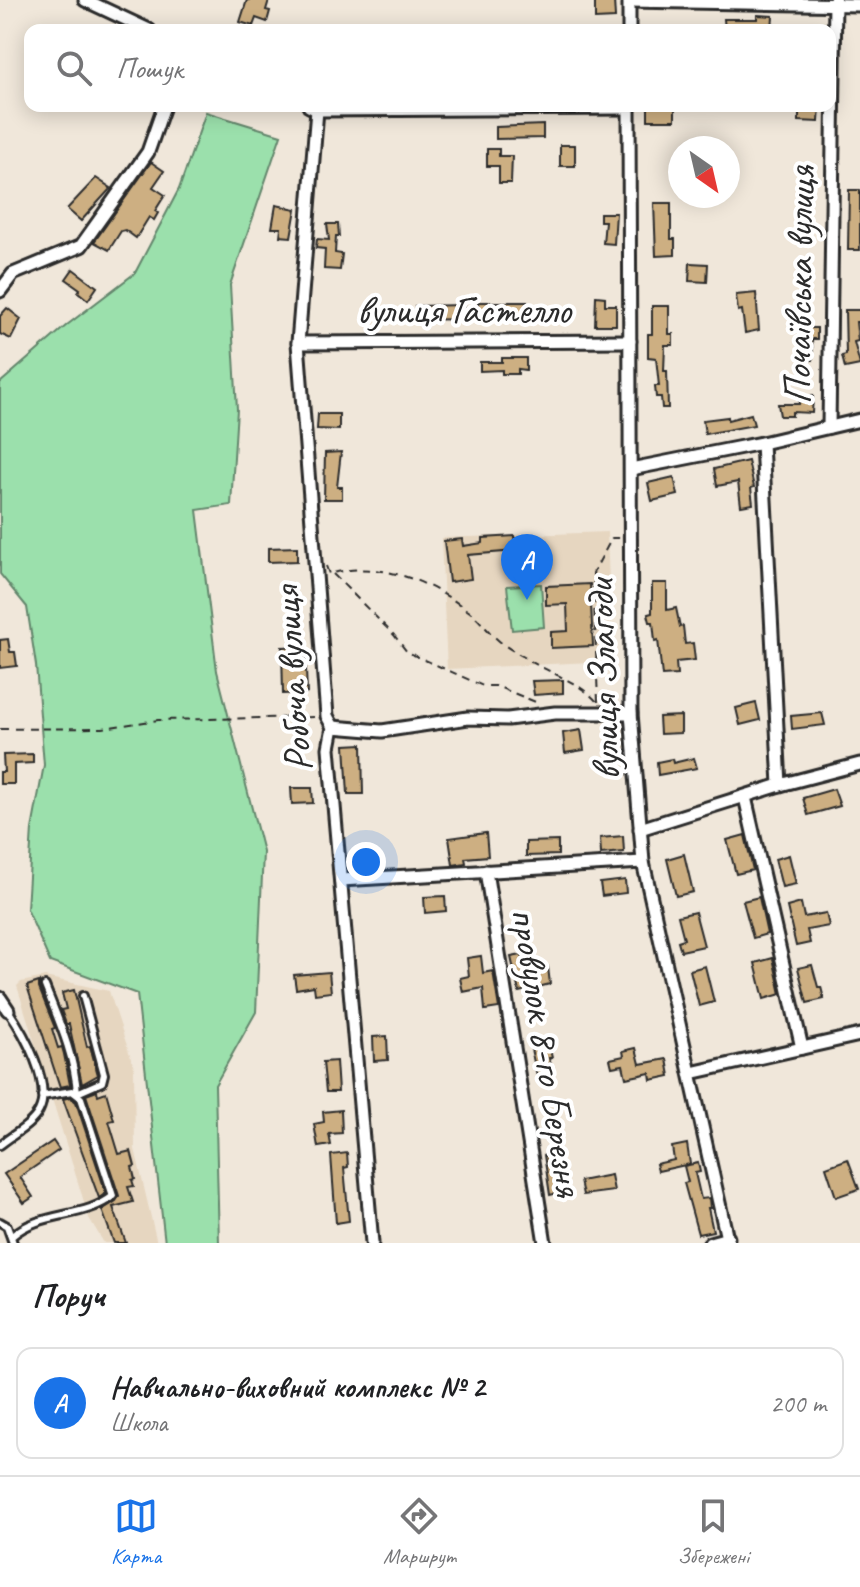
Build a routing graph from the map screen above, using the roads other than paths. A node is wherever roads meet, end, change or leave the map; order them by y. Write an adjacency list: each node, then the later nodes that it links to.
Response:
1 (85, 0): 4 (street)
2 (629, 0): 3 (street); 7 (street)
3 (835, 2): 5 (street); 8 (street, Почаївська вулиця)
4 (97, 3): 6 (street)
5 (860, 5)
6 (137, 24)
7 (629, 24)
8 (835, 24)
9 (162, 112): 13 (street)
10 (313, 112): 15 (street, Робоча вулиця)
11 (629, 112): 14 (street, вулиця Злагоди)
12 (833, 112): 17 (street, Почаївська вулиця)
13 (0, 291)
14 (630, 341): 15 (street, вулиця Гастелло); 19 (street, вулиця Злагоди)
15 (298, 343): 21 (street, Робоча вулиця)
16 (860, 420): 17 (street)
17 (829, 427): 18 (street)
18 (762, 443): 19 (street); 23 (street)
19 (631, 469): 20 (street, вулиця Злагоди)
20 (631, 713): 21 (street); 25 (street, вулиця Злагоди)
21 (330, 722): 28 (street, Робоча вулиця)
22 (860, 764): 23 (street)
23 (780, 785): 24 (street)
24 (745, 797): 25 (street); 34 (street)
25 (640, 829): 26 (street, вулиця Злагоди)
26 (643, 862): 27 (street); 35 (street, вулиця Злагоди)
27 (486, 871): 28 (street); 43 (street, провулок 8-го Березня)
28 (341, 880): 42 (street, Робоча вулиця)
29 (45, 986): 36 (lane)
30 (83, 996): 36 (lane)
31 (0, 998): 32 (street)
32 (8, 1010): 37 (lane)
33 (860, 1035): 34 (street)
34 (802, 1048): 35 (street)
35 (691, 1073): 41 (street, вулиця Злагоди)
36 (77, 1093): 37 (lane); 40 (lane)
37 (42, 1096): 38 (lane)
38 (0, 1145)
39 (0, 1222): 40 (lane)
40 (12, 1240)
41 (728, 1240): 44 (street)
42 (372, 1243)
43 (545, 1243)
44 (710, 1243)

